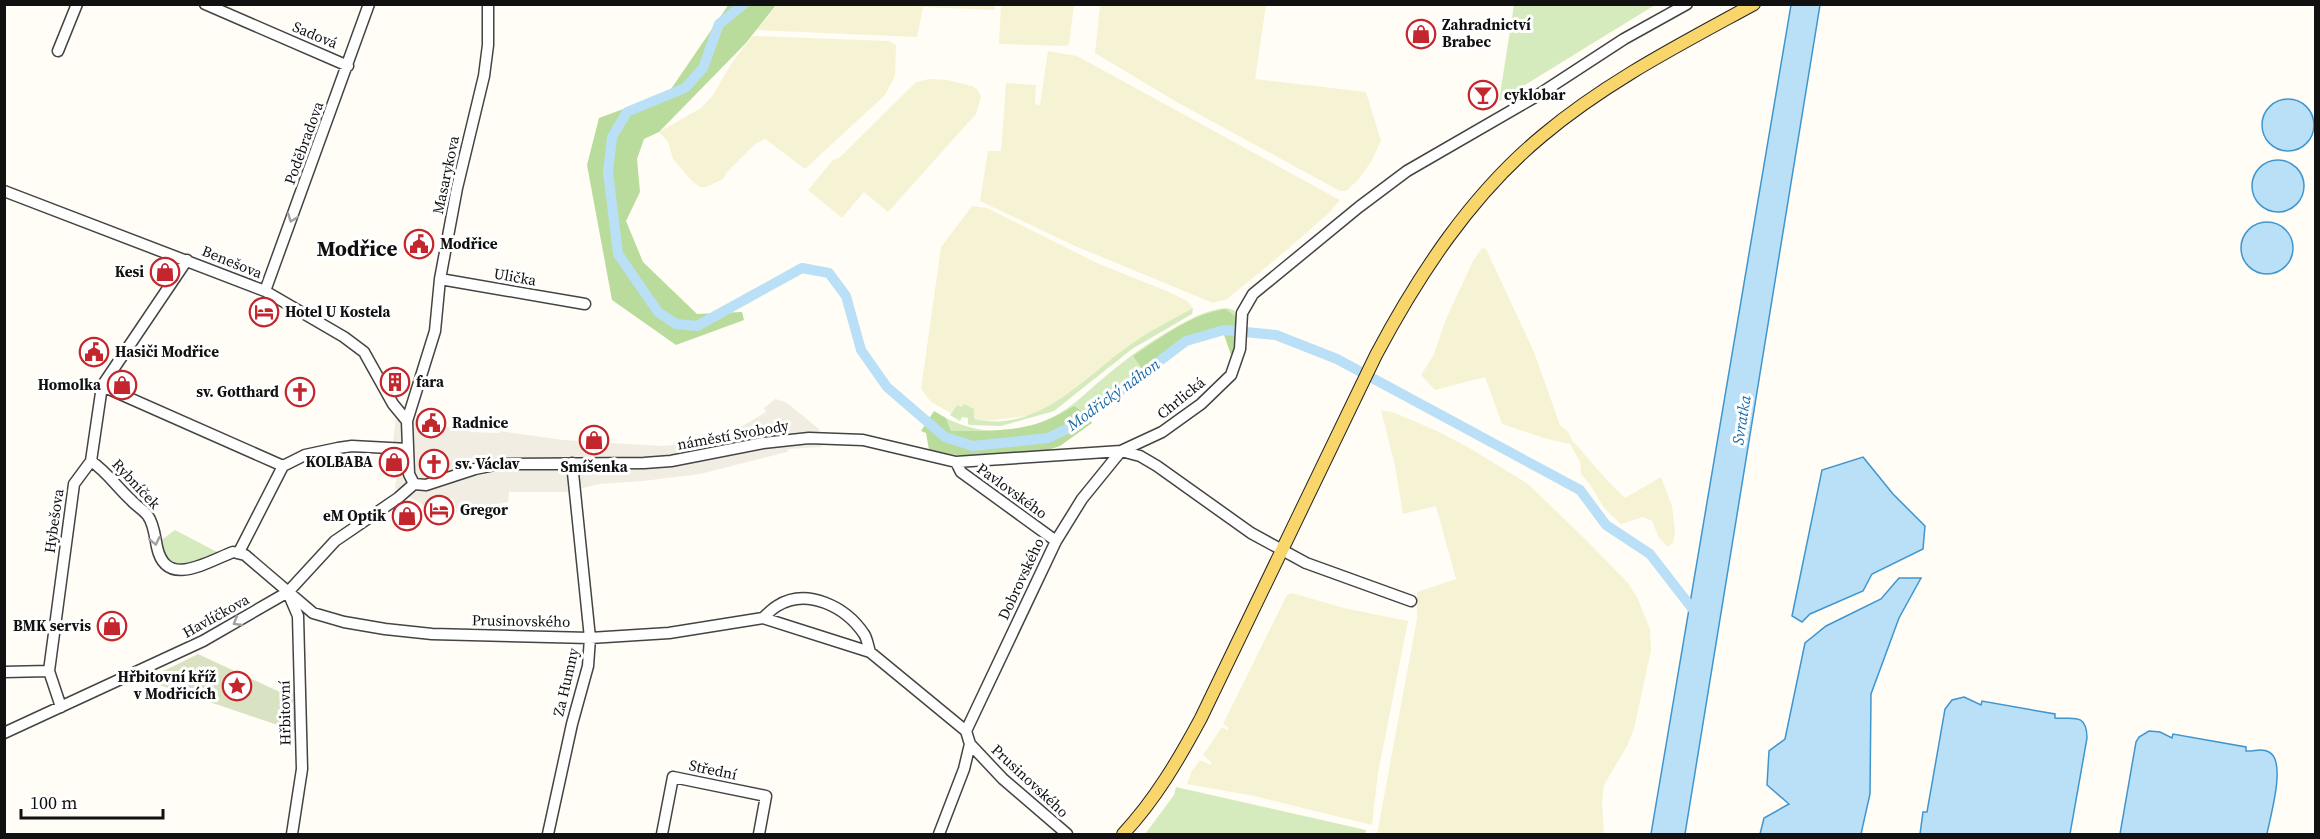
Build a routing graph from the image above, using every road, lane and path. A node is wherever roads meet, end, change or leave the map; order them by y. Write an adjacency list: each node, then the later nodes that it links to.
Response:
1 (77, 4): 7 (street)
2 (205, 4): 8 (street, Sadová)
3 (369, 4): 8 (street, Poděbradova)
4 (489, 4): 11 (street, Masarykova)
5 (1687, 4): 17 (street, Chrlická)
6 (1754, 4): 24 (main road)
7 (58, 51)
8 (348, 66): 12 (street, Poděbradova, one-way to 12)
9 (4, 191): 10 (street, Benešova)
10 (187, 260): 12 (street, Benešova); 14 (street, Hybešova)
11 (440, 279): 13 (street, Ulička); 15 (street, Masarykova)
12 (265, 291): 15 (street, Benešova)
13 (585, 304)
14 (102, 386): 18 (street, Hybešova); 21 (street)
15 (407, 421): 16 (street)
16 (408, 449): 21 (street); 22 (street)
17 (1121, 451): 19 (street, náměstí Svobody); 23 (street, Dobrovského); 24 (street)
18 (92, 461): 25 (street, Rybníček, one-way to 25); 31 (street, Hybešova)
19 (956, 462): 20 (street, náměstí Svobody); 23 (street, Pavlovského)
20 (572, 463): 22 (street, náměstí Svobody); 29 (street, Za Humny)
21 (283, 466): 25 (street)
22 (414, 484): 26 (street, Havlíčkova)
23 (1056, 541): 34 (street, Dobrovského)
24 (1282, 550): 27 (street); 43 (main road)
25 (239, 552): 26 (street)
26 (288, 592): 29 (street, Prusinovského); 33 (street, Havlíčkova, one-way to 33); 37 (street, Hřbitovní)
27 (1411, 601)
28 (763, 618): 29 (street, Prusinovského); 30 (street, Prusinovského); 30 (street, Prusinovského)
29 (590, 638): 38 (street, Za Humny)
30 (870, 652): 34 (street, Prusinovského)
31 (49, 671): 32 (street); 33 (street, Hybešova)
32 (4, 672)
33 (62, 707): 35 (street, Havlíčkova)
34 (966, 731): 36 (street, Prusinovského)
35 (4, 733)
36 (970, 744): 41 (street); 42 (street, Prusinovského)
37 (292, 834)
38 (548, 834)
39 (662, 834): 40 (street, Střední)
40 (759, 834)
41 (939, 834)
42 (1067, 834)
43 (1123, 834)

